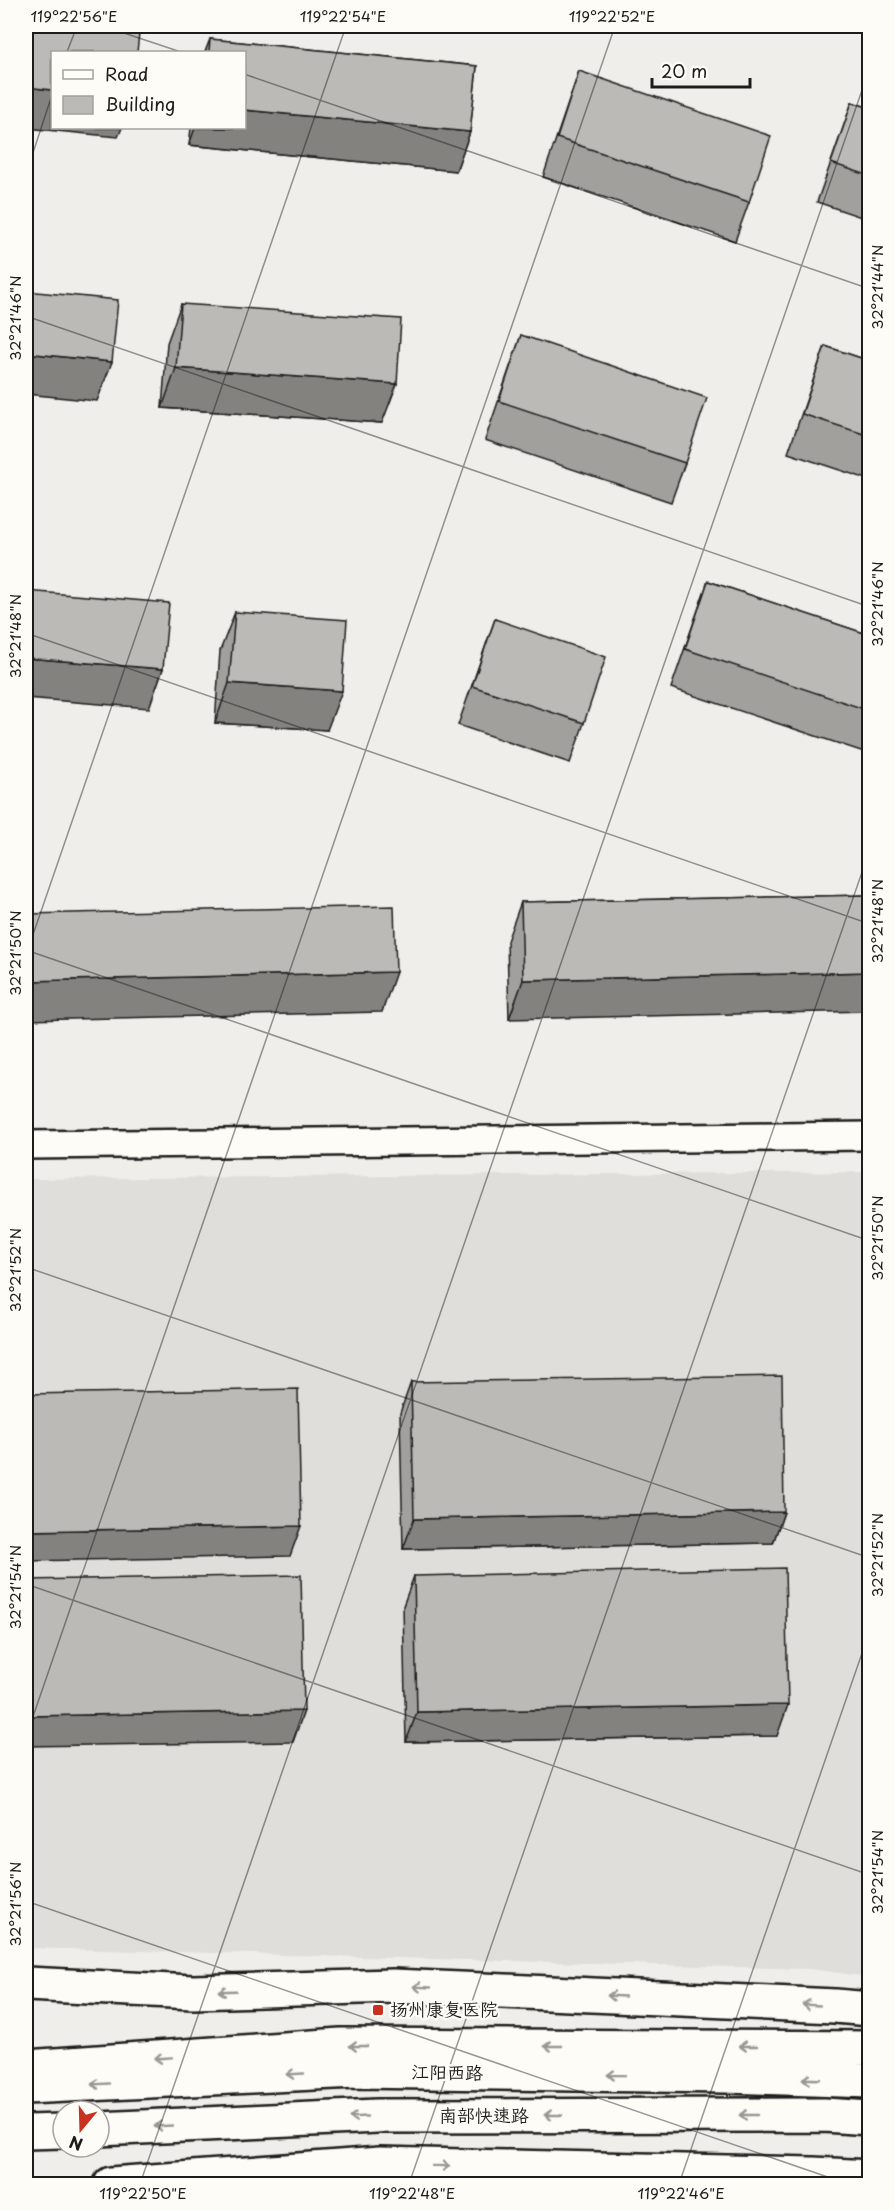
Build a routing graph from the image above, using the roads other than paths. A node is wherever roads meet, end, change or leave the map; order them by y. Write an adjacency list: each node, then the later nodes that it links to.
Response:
1 (870, 1136): 2 (street)
2 (26, 1145)
3 (26, 1984): 4 (main road)
4 (193, 1992): 5 (main road); 6 (main road, one-way to 4)
5 (26, 2006)
6 (870, 2010)
7 (870, 2048): 8 (main road, one-way to 8)
8 (26, 2067)
9 (870, 2081): 10 (main road, 江阳西路, one-way to 10)
10 (26, 2087)
11 (870, 2118): 12 (main road, 南部快速路, one-way to 12)
12 (111, 2128)
13 (51, 2131): 14 (main road)
14 (26, 2132)
15 (870, 2177): 16 (main road, one-way to 15)
16 (111, 2184)

